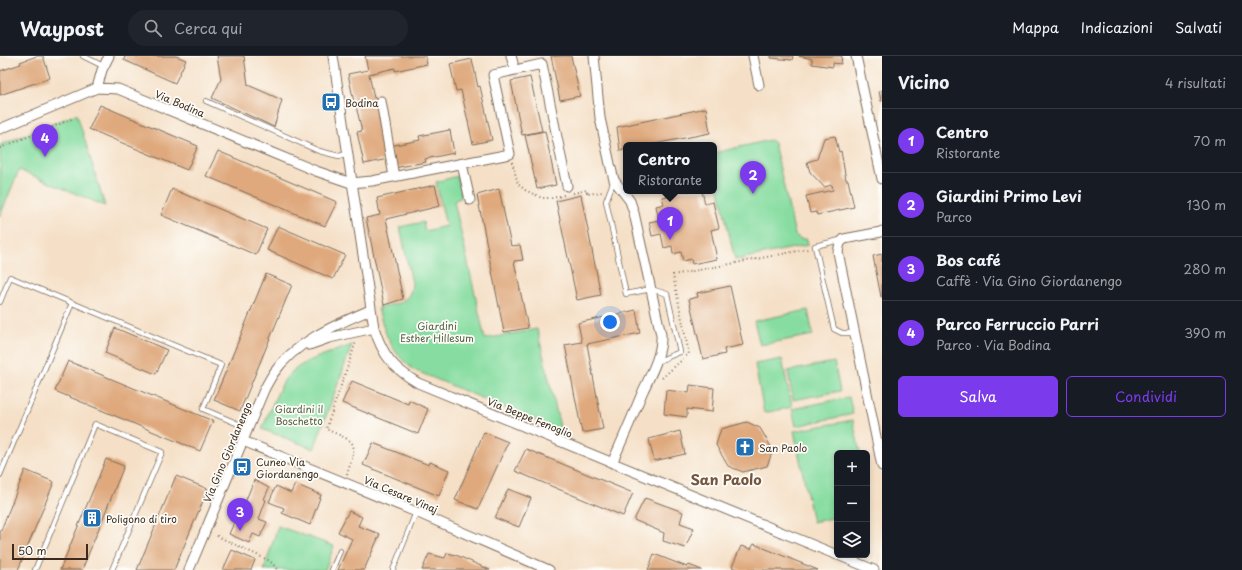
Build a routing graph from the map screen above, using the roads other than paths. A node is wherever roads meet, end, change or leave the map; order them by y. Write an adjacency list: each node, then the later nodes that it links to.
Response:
1 (84, 56): 7 (lane)
2 (109, 56): 7 (street)
3 (332, 56): 13 (street, Via Beppe Fenoglio)
4 (594, 56): 17 (street)
5 (753, 56): 8 (street)
6 (856, 56): 16 (street)
7 (104, 66): 9 (street)
8 (759, 85)
9 (97, 88): 12 (street, Via Bodina); 18 (street, Via Bodina)
10 (381, 100): 15 (street)
11 (206, 101): 13 (lane)
12 (0, 129)
13 (347, 154): 18 (street, Via Beppe Fenoglio)
14 (462, 164): 15 (street); 19 (street); 22 (street)
15 (394, 177): 18 (street)
16 (882, 179)
17 (614, 180): 20 (street); 25 (lane)
18 (351, 183): 28 (street, Via Beppe Fenoglio)
19 (566, 186)
20 (623, 192)
21 (625, 194): 25 (street)
22 (470, 200)
23 (882, 231): 24 (street)
24 (844, 239): 30 (street); 30 (lane)
25 (651, 289): 32 (street); 32 (lane)
26 (0, 302): 27 (lane)
27 (72, 303): 33 (lane); 37 (lane)
28 (370, 310): 29 (street, Via Beppe Fenoglio); 31 (street, Via Gino Giordanengo)
29 (374, 328): 31 (street, Via Gino Giordanengo); 35 (street, Via Beppe Fenoglio)
30 (854, 333): 36 (street)
31 (296, 350): 33 (street, Via Gino Giordanengo)
32 (655, 363): 35 (street)
33 (248, 428): 34 (street, Via Gino Giordanengo)
34 (243, 442): 38 (street, Via Cesare Vinaj); 44 (street, Via Gino Giordanengo)
35 (612, 463): 40 (street, Via Beppe Fenoglio)
36 (882, 466)
37 (0, 475)
38 (416, 512): 46 (lane); 47 (street, Via Cesare Vinaj)
39 (340, 551): 45 (lane)
40 (834, 553)
41 (845, 558): 48 (street, Via Beppe Fenoglio)
42 (34, 570): 43 (lane)
43 (112, 570)
44 (190, 570)
45 (332, 570)
46 (393, 570)
47 (549, 570)
48 (874, 570)

